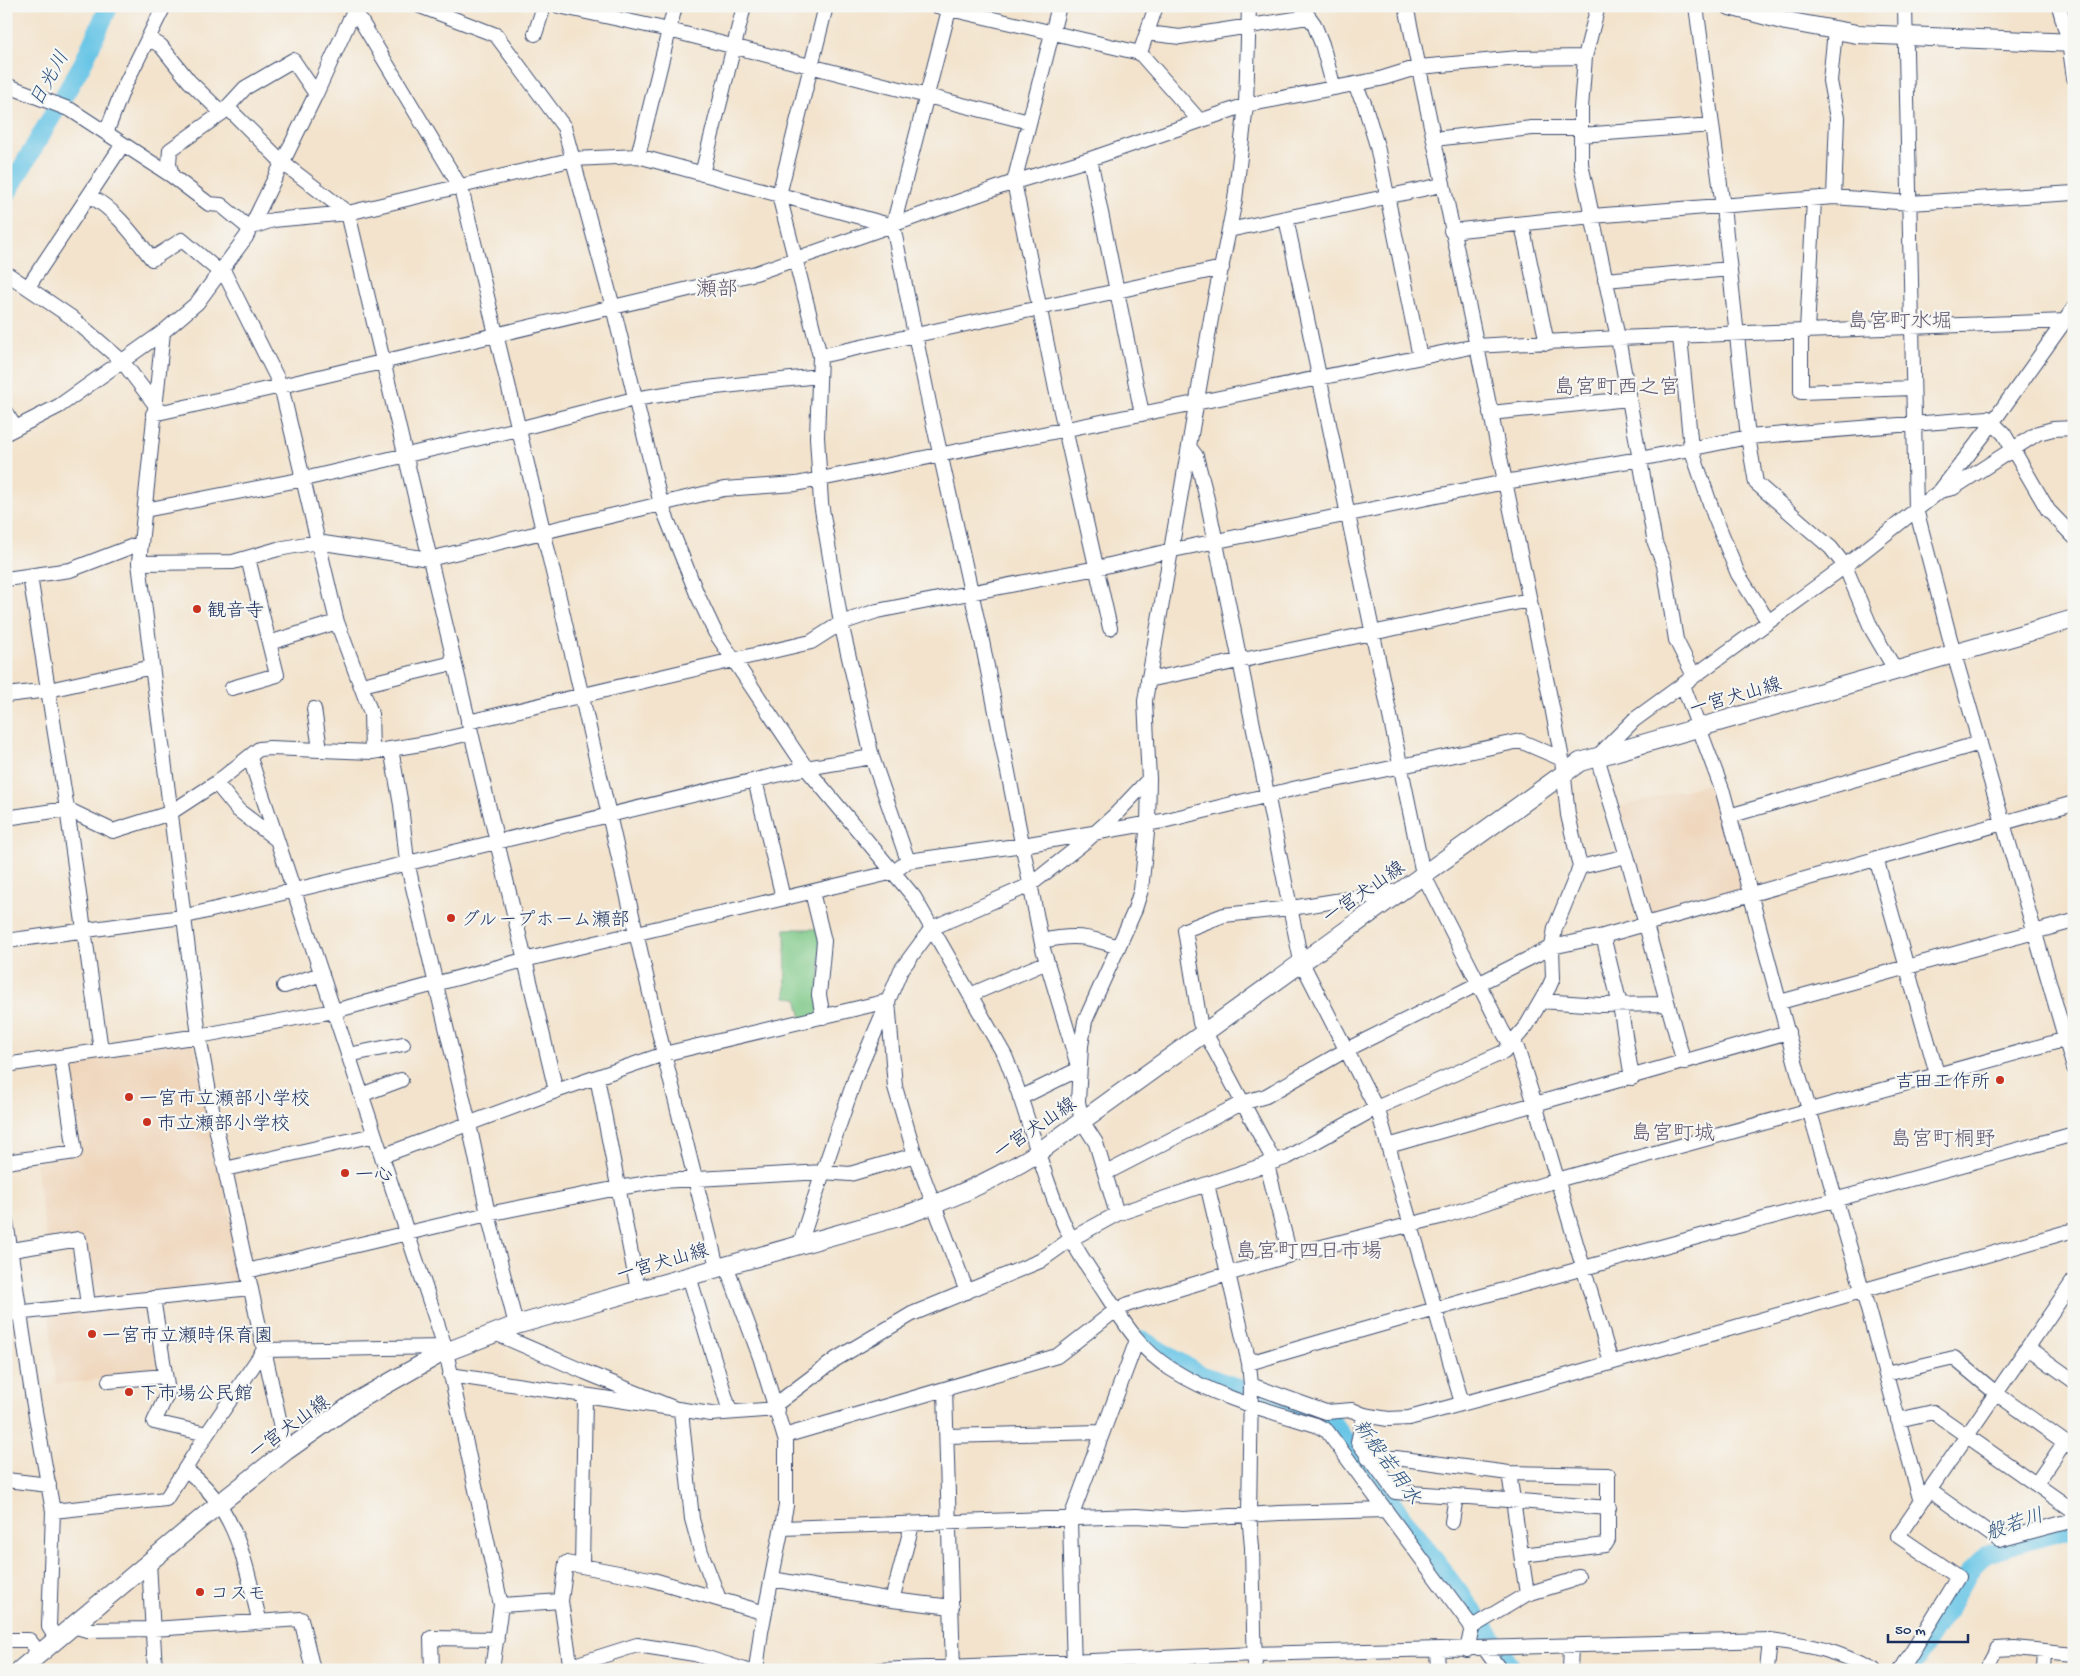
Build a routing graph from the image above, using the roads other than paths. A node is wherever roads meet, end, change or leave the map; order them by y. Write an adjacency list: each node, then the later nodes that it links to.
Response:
1 (164, 6): 27 (street)
2 (420, 6): 50 (street)
3 (544, 6): 25 (street)
4 (559, 6): 21 (street)
5 (675, 6): 21 (street)
6 (744, 6): 29 (street)
7 (826, 6): 32 (street)
8 (1059, 6): 23 (street)
9 (1156, 6): 24 (street)
10 (1249, 6): 20 (street)
11 (1406, 6): 33 (street)
12 (1598, 6): 31 (street)
13 (1696, 6): 44 (street)
14 (1730, 6): 22 (main road)
15 (1905, 6): 26 (street)
16 (2059, 6): 28 (street)
17 (354, 7): 38 (street); 57 (street)
18 (946, 7): 23 (street); 39 (street)
19 (1304, 12): 20 (street); 37 (street)
20 (1248, 28): 24 (street); 40 (street)
21 (669, 30): 29 (street); 49 (street)
22 (1835, 31): 26 (main road); 62 (street)
23 (1053, 32): 30 (street); 43 (street)
24 (1147, 33): 30 (street)
25 (535, 34)
26 (1905, 37): 28 (main road); 64 (street)
27 (148, 38): 41 (street); 46 (street)
28 (2071, 42): 34 (street)
29 (734, 47): 32 (street); 53 (street)
30 (1140, 53): 42 (street)
31 (1585, 57): 33 (street); 45 (street)
32 (811, 67): 39 (street); 59 (street)
33 (1419, 67): 35 (street); 47 (street)
34 (2074, 78)
35 (1354, 84): 37 (street); 61 (street)
36 (6, 85): 46 (street)
37 (1334, 88): 40 (street)
38 (316, 94): 41 (street); 52 (street)
39 (927, 96): 43 (street); 70 (street)
40 (1246, 105): 42 (street); 72 (street)
41 (225, 111): 52 (street); 54 (street)
42 (1199, 120): 51 (street)
43 (1029, 122): 55 (street)
44 (1712, 125): 45 (street); 65 (street)
45 (1581, 132): 47 (street); 67 (street)
46 (106, 133): 48 (street)
47 (1434, 139): 56 (street)
48 (123, 144): 54 (street); 60 (street)
49 (638, 156): 50 (street); 53 (street)
50 (574, 159): 57 (street); 82 (street)
51 (1090, 159): 55 (street); 81 (street)
52 (282, 163): 66 (street); 71 (street)
53 (702, 174): 59 (street)
54 (172, 176): 71 (street)
55 (1014, 182): 70 (street); 84 (street)
56 (1442, 185): 61 (street); 73 (street)
57 (462, 188): 66 (street); 90 (street)
58 (2074, 193): 64 (street)
59 (779, 195): 70 (street); 74 (street)
60 (90, 196): 77 (street); 80 (street)
61 (1386, 196): 68 (street); 97 (street)
62 (1834, 197): 63 (street); 64 (street)
63 (1814, 200): 65 (street); 87 (street)
64 (1910, 203): 86 (street)
65 (1723, 207): 67 (street); 76 (street)
66 (348, 214): 71 (street); 99 (street)
67 (1592, 216): 69 (street); 79 (street)
68 (1286, 218): 72 (street); 101 (street)
69 (1522, 225): 73 (street); 94 (street)
70 (894, 226): 74 (street); 91 (street)
71 (249, 228): 77 (street)
72 (1229, 230): 75 (street)
73 (1452, 231): 95 (street)
74 (795, 259): 82 (street); 96 (street)
75 (1222, 268): 81 (street); 106 (street)
76 (1730, 269): 79 (street); 89 (street)
77 (222, 272): 88 (street); 102 (street)
78 (6, 273): 80 (street)
79 (1605, 280): 93 (street)
80 (28, 287): 98 (street)
81 (1116, 292): 84 (street); 110 (street)
82 (612, 308): 90 (street); 104 (street)
83 (2074, 308): 85 (street)
84 (1040, 309): 91 (street); 115 (street)
85 (2066, 322): 86 (street); 111 (street)
86 (1912, 327): 87 (street); 103 (street)
87 (1804, 331): 89 (street); 103 (street)
88 (163, 332): 98 (street); 107 (street)
89 (1738, 333): 92 (street); 117 (street)
90 (495, 335): 99 (street); 114 (street)
91 (916, 336): 96 (street); 122 (street)
92 (1680, 337): 93 (street); 119 (street)
93 (1618, 338): 94 (street); 105 (street)
94 (1547, 343): 95 (street)
95 (1476, 346): 97 (street); 109 (street)
96 (820, 356): 100 (street)
97 (1420, 357): 101 (street)
98 (122, 361): 107 (street); 116 (street)
99 (383, 362): 102 (street); 121 (street)
100 (819, 376): 104 (street); 125 (street)
101 (1320, 377): 106 (street); 131 (street)
102 (281, 386): 107 (street); 124 (street)
103 (1913, 388): 112 (street)
104 (634, 399): 114 (street); 128 (street)
105 (1629, 399): 109 (street); 123 (street)
106 (1198, 403): 110 (street); 118 (street)
107 (154, 408): 130 (street)
108 (6, 413): 116 (street)
109 (1490, 413): 126 (street)
110 (1142, 414): 115 (street)
111 (1992, 423): 112 (street); 120 (street); 127 (street)
112 (1915, 424): 117 (street); 129 (street)
113 (2074, 428): 120 (street)
114 (518, 429): 121 (street); 132 (street)
115 (1065, 429): 122 (street); 142 (street)
116 (10, 430)
117 (1748, 437): 119 (street); 141 (street)
118 (1190, 448): 134 (street); 137 (street)
119 (1692, 448): 123 (street); 148 (street)
120 (2013, 448): 127 (street); 133 (street)
121 (404, 454): 124 (street); 139 (street)
122 (942, 455): 125 (street); 145 (street)
123 (1640, 459): 126 (street); 160 (street)
124 (304, 479): 130 (street); 135 (street)
125 (819, 480): 128 (street); 150 (street)
126 (1505, 482): 131 (street); 146 (street)
127 (1940, 491): 129 (street)
128 (662, 504): 132 (street); 155 (street)
129 (1916, 509): 141 (street); 154 (street)
130 (145, 510): 136 (street)
131 (1349, 513): 134 (street); 152 (street)
132 (543, 533): 139 (street); 166 (street)
133 (2074, 537)
134 (1216, 541): 137 (street); 156 (street)
135 (317, 542): 138 (street); 139 (street); 149 (street)
136 (141, 543): 140 (street); 143 (street)
137 (1172, 550): 142 (street); 161 (street)
138 (248, 558): 140 (street); 153 (street)
139 (429, 559): 157 (street)
140 (139, 563): 158 (street)
141 (1845, 566): 148 (street); 159 (street)
142 (1097, 568): 145 (street); 151 (street)
143 (30, 576): 144 (street); 165 (street)
144 (6, 579)
145 (971, 594): 150 (street); 196 (street)
146 (1529, 600): 152 (street); 179 (street)
147 (2074, 619): 154 (main road, 一宮犬山線)
148 (1768, 621): 160 (street)
149 (337, 622): 153 (street); 162 (street)
150 (841, 623): 155 (street); 175 (street)
151 (1110, 628)
152 (1374, 633): 156 (street); 178 (street)
153 (269, 643): 164 (street)
154 (1954, 654): 159 (main road, 一宮犬山線); 171 (street)
155 (733, 659): 166 (street); 180 (street)
156 (1240, 662): 161 (street); 184 (street)
157 (453, 663): 162 (street); 169 (street)
158 (152, 667): 165 (street); 187 (street)
159 (1896, 670): 170 (main road, 一宮犬山線)
160 (1694, 676): 163 (street)
161 (1148, 680): 181 (street)
162 (362, 685): 174 (street)
163 (1683, 685): 170 (street); 176 (street)
164 (232, 688)
165 (49, 690): 167 (street); 186 (street)
166 (581, 694): 169 (street); 188 (street)
167 (6, 695)
168 (314, 708): 172 (street)
169 (469, 727): 173 (street); 195 (street)
170 (1699, 727): 176 (main road, 一宮犬山線); 189 (street)
171 (1980, 743): 189 (street); 191 (street)
172 (320, 749): 174 (street); 177 (street)
173 (391, 749): 174 (street); 200 (street)
174 (372, 752)
175 (872, 757): 180 (street); 199 (street)
176 (1597, 757): 179 (main road, 一宮犬山線); 197 (street)
177 (250, 758): 183 (street); 194 (street)
178 (1401, 766): 179 (street); 184 (street); 203 (street)
179 (1562, 766): 201 (street); 203 (main road, 一宮犬山線)
180 (806, 768): 182 (street); 202 (street)
181 (1149, 779): 192 (street); 193 (street)
182 (755, 780): 188 (street); 209 (street)
183 (216, 783): 187 (street); 194 (street)
184 (1267, 795): 192 (street); 210 (street)
185 (2074, 803): 191 (street)
186 (67, 809): 187 (street); 190 (street); 215 (street)
187 (170, 813): 211 (street)
188 (609, 814): 195 (street); 217 (street)
189 (1729, 816): 208 (street)
190 (6, 818)
191 (2003, 822): 198 (street); 216 (street)
192 (1148, 823): 193 (street); 221 (street)
193 (1097, 832): 196 (street); 204 (street)
194 (277, 840): 205 (street)
195 (496, 841): 200 (street); 223 (street)
196 (1023, 845): 199 (street); 204 (street)
197 (1627, 856): 201 (street); 213 (street)
198 (1876, 858): 208 (street); 226 (street)
199 (908, 860): 202 (street)
200 (407, 862): 205 (street); 228 (street)
201 (1580, 866): 222 (street)
202 (894, 872): 207 (street); 214 (street)
203 (1423, 874): 206 (main road, 一宮犬山線); 229 (street)
204 (1030, 885): 214 (street); 220 (street)
205 (294, 889): 211 (street); 227 (street)
206 (1399, 891): 210 (street); 224 (main road, 一宮犬山線)
207 (812, 892): 209 (street); 238 (street)
208 (1751, 892): 213 (street); 234 (street)
209 (783, 898): 217 (street)
210 (1291, 908): 224 (street); 239 (street)
211 (182, 917): 215 (street); 241 (street)
212 (2074, 921): 216 (street)
213 (1646, 923): 218 (street); 235 (street)
214 (932, 928): 231 (street); 232 (street)
215 (83, 930): 219 (street); 245 (street)
216 (2035, 932): 226 (street); 242 (street)
217 (637, 934): 223 (street); 247 (street)
218 (1603, 936): 222 (street); 236 (street)
219 (6, 941)
220 (1042, 941): 221 (street); 225 (street)
221 (1118, 947): 253 (street)
222 (1552, 947): 229 (street); 233 (street)
223 (524, 960): 228 (street); 258 (street)
224 (1301, 961): 239 (main road, 一宮犬山線); 246 (street)
225 (1047, 962): 231 (street); 253 (street)
226 (1908, 967): 234 (street); 254 (street)
227 (322, 974): 230 (street); 237 (street)
228 (435, 982): 237 (street); 266 (street)
229 (1478, 982): 244 (street); 246 (street)
230 (284, 986)
231 (970, 995): 260 (street)
232 (888, 1001): 238 (street); 271 (street); 276 (street)
233 (1541, 1001): 236 (street); 244 (street)
234 (1780, 1002): 240 (street)
235 (1668, 1004): 236 (street); 250 (street)
236 (1620, 1005): 256 (street)
237 (334, 1011): 241 (street); 248 (street)
238 (823, 1017): 247 (street)
239 (1205, 1032): 261 (street); 265 (main road, 一宮犬山線)
240 (1788, 1032): 250 (street); 264 (street)
241 (198, 1036): 245 (street); 275 (street)
242 (2071, 1040): 252 (street); 254 (street)
243 (403, 1044): 248 (street)
244 (1510, 1044): 262 (street); 263 (street)
245 (101, 1050): 249 (street)
246 (1346, 1050): 261 (street); 263 (street)
247 (664, 1054): 255 (street); 278 (street)
248 (348, 1055): 259 (street)
249 (61, 1056): 251 (street); 273 (street)
250 (1684, 1063): 256 (street)
251 (6, 1065)
252 (2074, 1068)
253 (1079, 1069): 260 (street); 265 (street)
254 (1937, 1074): 264 (street)
255 (597, 1076): 258 (street); 281 (street)
256 (1632, 1078): 262 (street)
257 (401, 1080): 259 (street)
258 (556, 1091): 266 (street)
259 (361, 1095): 268 (street)
260 (1020, 1098): 270 (street)
261 (1242, 1103): 274 (street); 277 (street)
262 (1535, 1104): 269 (street); 279 (street)
263 (1376, 1108): 269 (street); 274 (street)
264 (1809, 1110): 279 (street); 282 (street)
265 (1082, 1120): 270 (main road, 一宮犬山線); 277 (street)
266 (469, 1124): 272 (street); 284 (street)
267 (2074, 1134): 282 (street)
268 (374, 1135): 272 (street); 275 (street)
269 (1388, 1146): 287 (street)
270 (1036, 1154): 283 (main road, 一宮犬山線); 290 (street)
271 (915, 1155): 276 (street); 283 (street)
272 (382, 1156): 289 (street)
273 (6, 1162)
274 (1271, 1163): 280 (street); 293 (street)
275 (225, 1170): 296 (street)
276 (823, 1172): 278 (street); 291 (street)
277 (1106, 1173): 285 (street)
278 (696, 1180): 281 (street); 294 (street)
279 (1557, 1180): 287 (street); 295 (street)
280 (1207, 1184): 285 (street); 297 (street)
281 (618, 1188): 284 (street); 301 (street)
282 (1836, 1201): 295 (street); 302 (street)
283 (935, 1205): 291 (main road, 一宮犬山線); 303 (street)
284 (488, 1214): 289 (street); 309 (street)
285 (1117, 1214): 290 (street)
286 (6, 1221): 292 (street)
287 (1411, 1225): 293 (street); 306 (street)
288 (2074, 1230): 302 (street)
289 (408, 1234): 296 (street); 313 (street)
290 (1070, 1239): 303 (street); 307 (street)
291 (800, 1244): 294 (main road, 一宮犬山線)
292 (8, 1250): 305 (street); 308 (street)
293 (1290, 1255): 297 (street)
294 (722, 1266): 298 (main road, 一宮犬山線); 328 (street)
295 (1584, 1270): 306 (street); 315 (street)
296 (247, 1271): 300 (street)
297 (1228, 1274): 307 (street); 316 (street)
298 (689, 1276): 301 (main road, 一宮犬山線); 330 (street)
299 (2073, 1283): 312 (street)
300 (250, 1288): 304 (street); 314 (street)
301 (638, 1290): 309 (main road, 一宮犬山線)
302 (1863, 1290): 315 (street); 317 (street)
303 (967, 1292): 328 (street)
304 (153, 1298): 305 (street); 319 (street)
305 (88, 1305): 308 (street)
306 (1435, 1308): 316 (street); 326 (street)
307 (1116, 1310): 311 (street); 323 (street)
308 (13, 1313): 345 (street)
309 (516, 1325): 310 (main road, 一宮犬山線)
310 (495, 1333): 313 (main road, 一宮犬山線); 329 (street)
311 (1137, 1340): 327 (street); 333 (street)
312 (2028, 1348): 321 (street); 324 (street)
313 (445, 1349): 314 (street); 318 (street); 339 (main road, 一宮犬山線)
314 (264, 1350): 334 (street); 339 (street)
315 (1611, 1362): 326 (street)
316 (1249, 1363): 322 (street)
317 (1886, 1374): 324 (street); 332 (street)
318 (450, 1375): 325 (street); 371 (street)
319 (164, 1376): 320 (street); 334 (street)
320 (110, 1381)
321 (2074, 1381)
322 (1251, 1387): 327 (street); 331 (street)
323 (945, 1389): 336 (street); 337 (street)
324 (1997, 1394): 335 (street); 338 (street)
325 (585, 1396): 329 (street); 364 (street)
326 (1462, 1403): 331 (street)
327 (1250, 1404): 352 (street); 355 (street)
328 (776, 1407): 330 (street); 336 (street)
329 (681, 1411): 330 (street); 368 (street)
330 (730, 1412)
331 (1364, 1415): 340 (street)
332 (1898, 1420): 335 (street); 349 (street)
333 (1101, 1432): 337 (street); 356 (street)
334 (207, 1434): 341 (street)
335 (1968, 1435): 344 (street); 346 (street)
336 (784, 1436): 361 (street)
337 (946, 1436): 358 (street)
338 (2069, 1446): 344 (street)
339 (286, 1451): 350 (main road, 一宮犬山線)
340 (1368, 1458): 342 (street); 347 (street)
341 (186, 1470): 350 (street); 353 (street)
342 (1509, 1473): 348 (street); 351 (street)
343 (6, 1480): 345 (street)
344 (2036, 1484): 354 (street)
345 (49, 1485): 353 (street)
346 (1929, 1490): 349 (street); 357 (street)
347 (1456, 1496): 348 (street); 359 (street)
348 (1514, 1501): 351 (street); 362 (street)
349 (1921, 1502): 406 (street)
350 (220, 1503): 363 (main road, 一宮犬山線); 374 (street)
351 (1609, 1508): 362 (street)
352 (1386, 1510): 355 (street); 376 (street)
353 (53, 1511): 378 (street)
354 (2074, 1511)
355 (1249, 1515): 356 (street); 387 (street)
356 (1070, 1520): 358 (street); 390 (street)
357 (2074, 1520)
358 (948, 1522): 360 (street); 372 (street)
359 (1452, 1522)
360 (912, 1526): 361 (street); 369 (street)
361 (782, 1528): 366 (street)
362 (1522, 1556): 367 (street)
363 (149, 1562): 375 (main road, 一宮犬山線); 377 (street)
364 (582, 1566): 368 (street); 370 (street)
365 (1578, 1576): 367 (street)
366 (772, 1579): 369 (street); 373 (street)
367 (1527, 1594): 376 (street)
368 (719, 1600): 373 (street)
369 (892, 1600): 372 (street)
370 (561, 1601): 371 (street); 392 (street)
371 (501, 1605): 379 (street)
372 (952, 1607): 391 (street)
373 (765, 1613): 398 (street)
374 (260, 1622): 377 (street); 394 (street)
375 (72, 1626): 377 (street); 378 (main road, 一宮犬山線)
376 (1472, 1627): 385 (street)
377 (153, 1629): 393 (street)
378 (56, 1638): 389 (main road, 一宮犬山線)
379 (497, 1639): 395 (street); 396 (street)
380 (6, 1640): 389 (street)
381 (1770, 1640): 382 (street); 404 (street); 405 (street)
382 (1570, 1646): 383 (street); 403 (street)
383 (1493, 1649): 385 (street); 402 (street)
384 (1437, 1650): 385 (street); 387 (street); 401 (street)
385 (1467, 1650)
386 (2044, 1650): 388 (street); 407 (street); 408 (street)
387 (1254, 1654): 390 (street); 400 (street)
388 (2074, 1654)
389 (31, 1663)
390 (1074, 1666): 391 (street)
391 (953, 1667): 399 (street)
392 (571, 1668): 397 (street)
393 (155, 1670)
394 (314, 1670)
395 (432, 1670)
396 (492, 1670)
397 (745, 1670)
398 (756, 1670)
399 (879, 1670)
400 (1255, 1670)
401 (1438, 1670)
402 (1500, 1670)
403 (1570, 1670)
404 (1768, 1670)
405 (1874, 1670)
406 (1901, 1670)
407 (1989, 1670)
408 (2043, 1670)

